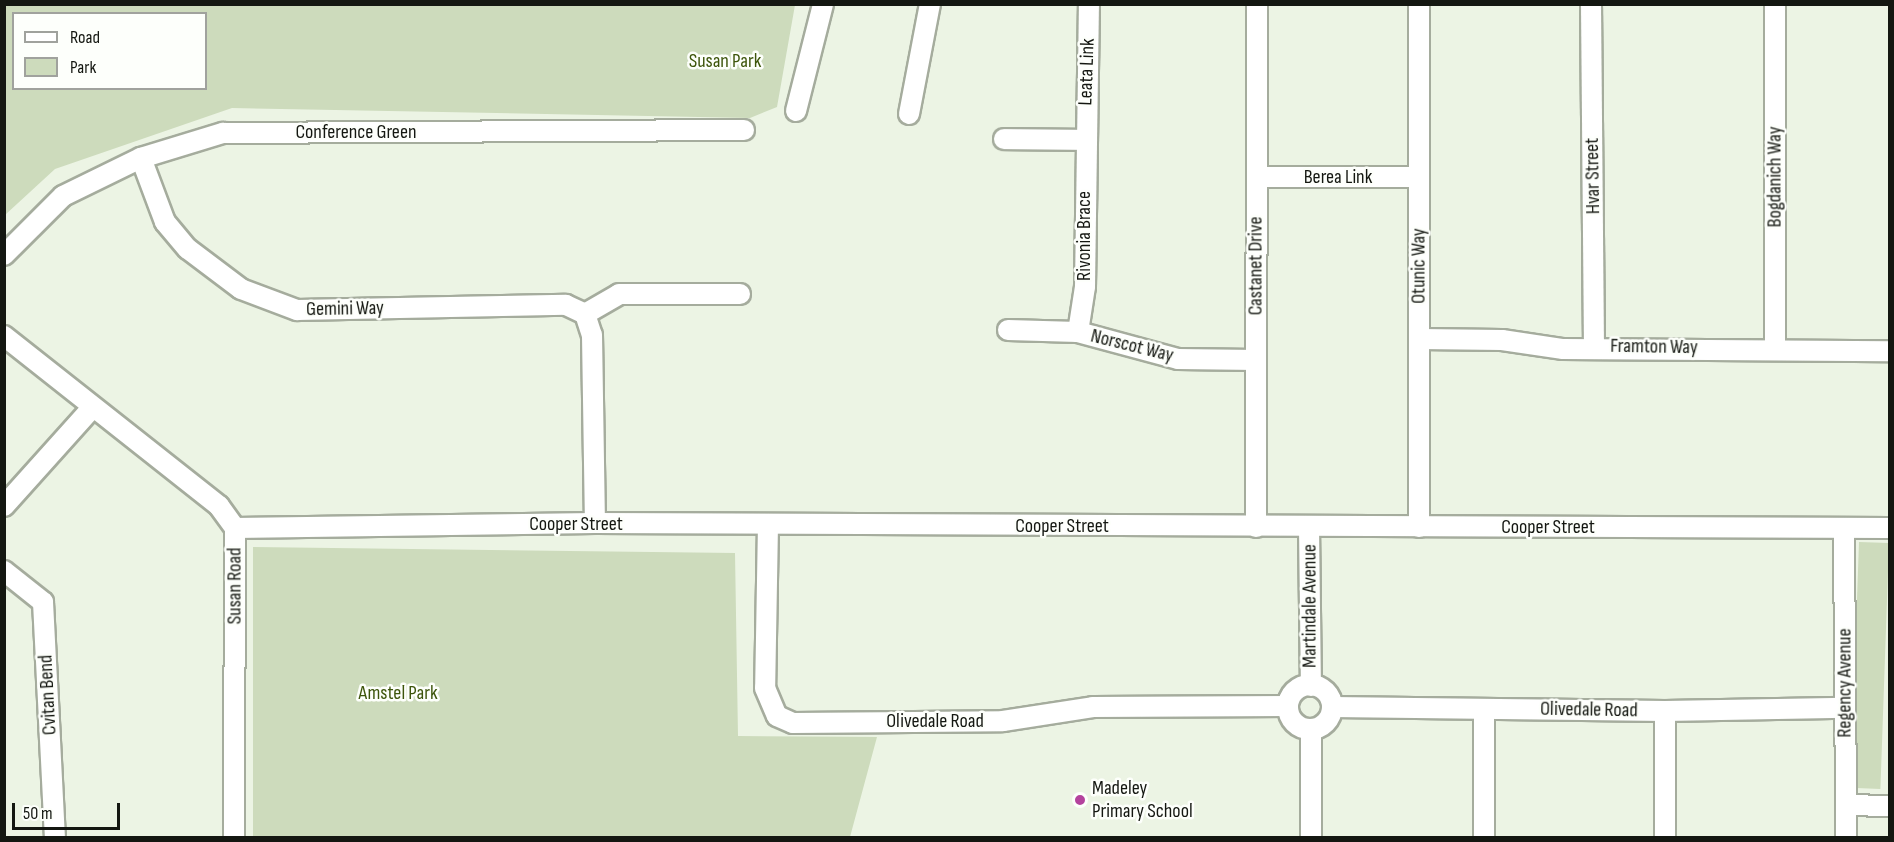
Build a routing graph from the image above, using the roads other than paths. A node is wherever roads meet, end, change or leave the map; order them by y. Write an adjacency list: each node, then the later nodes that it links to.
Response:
1 (823, 4): 8 (street)
2 (930, 4): 9 (street)
3 (1089, 4): 12 (street, Leata Link)
4 (1257, 4): 14 (street, Castanet Drive)
5 (1419, 4): 15 (street, Otunic Way)
6 (1591, 4): 23 (street, Hvar Street)
7 (1775, 4): 24 (street, Bogdanich Way)
8 (796, 111)
9 (909, 114)
10 (744, 130): 13 (street, Conference Green)
11 (1004, 139): 12 (street)
12 (1085, 140): 20 (street, Rivonia Brace)
13 (141, 158): 16 (street, Conference Green); 18 (street, Gemini Way)
14 (1257, 177): 15 (street, Berea Link); 26 (street, Castanet Drive)
15 (1419, 177): 22 (street, Otunic Way)
16 (4, 255)
17 (740, 294): 18 (street)
18 (585, 314): 29 (street)
19 (1008, 330): 20 (street, Norscot Way)
20 (1078, 332): 26 (street, Norscot Way)
21 (4, 336): 27 (street, Susan Road)
22 (1420, 339): 23 (street, Framton Way); 33 (street, Otunic Way)
23 (1594, 347): 24 (street, Framton Way)
24 (1775, 349): 25 (street, Framton Way)
25 (1890, 351)
26 (1256, 360): 31 (street, Castanet Drive)
27 (92, 408): 28 (street); 34 (street, Susan Road)
28 (4, 506)
29 (594, 523): 30 (street, Cooper Street); 34 (street, Cooper Street)
30 (768, 524): 31 (street, Cooper Street); 39 (street, Olivedale Road)
31 (1256, 527): 32 (street, Cooper Street)
32 (1309, 527): 33 (street, Cooper Street); 38 (street, Martindale Avenue)
33 (1419, 527): 36 (street, Cooper Street)
34 (234, 528): 48 (street, Susan Road)
35 (1890, 528): 36 (street, Cooper Street)
36 (1844, 529): 41 (street, Regency Avenue)
37 (4, 572): 47 (street, Cvitan Bend)
38 (1311, 686): 39 (street); 40 (street)
39 (1288, 706): 44 (street)
40 (1332, 707): 42 (street, Olivedale Road); 44 (street)
41 (1845, 708): 43 (street, Olivedale Road); 45 (street, Regency Avenue)
42 (1484, 709): 43 (street, Olivedale Road); 50 (street)
43 (1665, 711): 51 (street)
44 (1311, 729): 49 (street)
45 (1846, 806): 46 (street); 52 (street, Regency Avenue)
46 (1890, 806)
47 (55, 837)
48 (234, 837)
49 (1311, 837)
50 (1484, 837)
51 (1665, 837)
52 (1846, 837)

